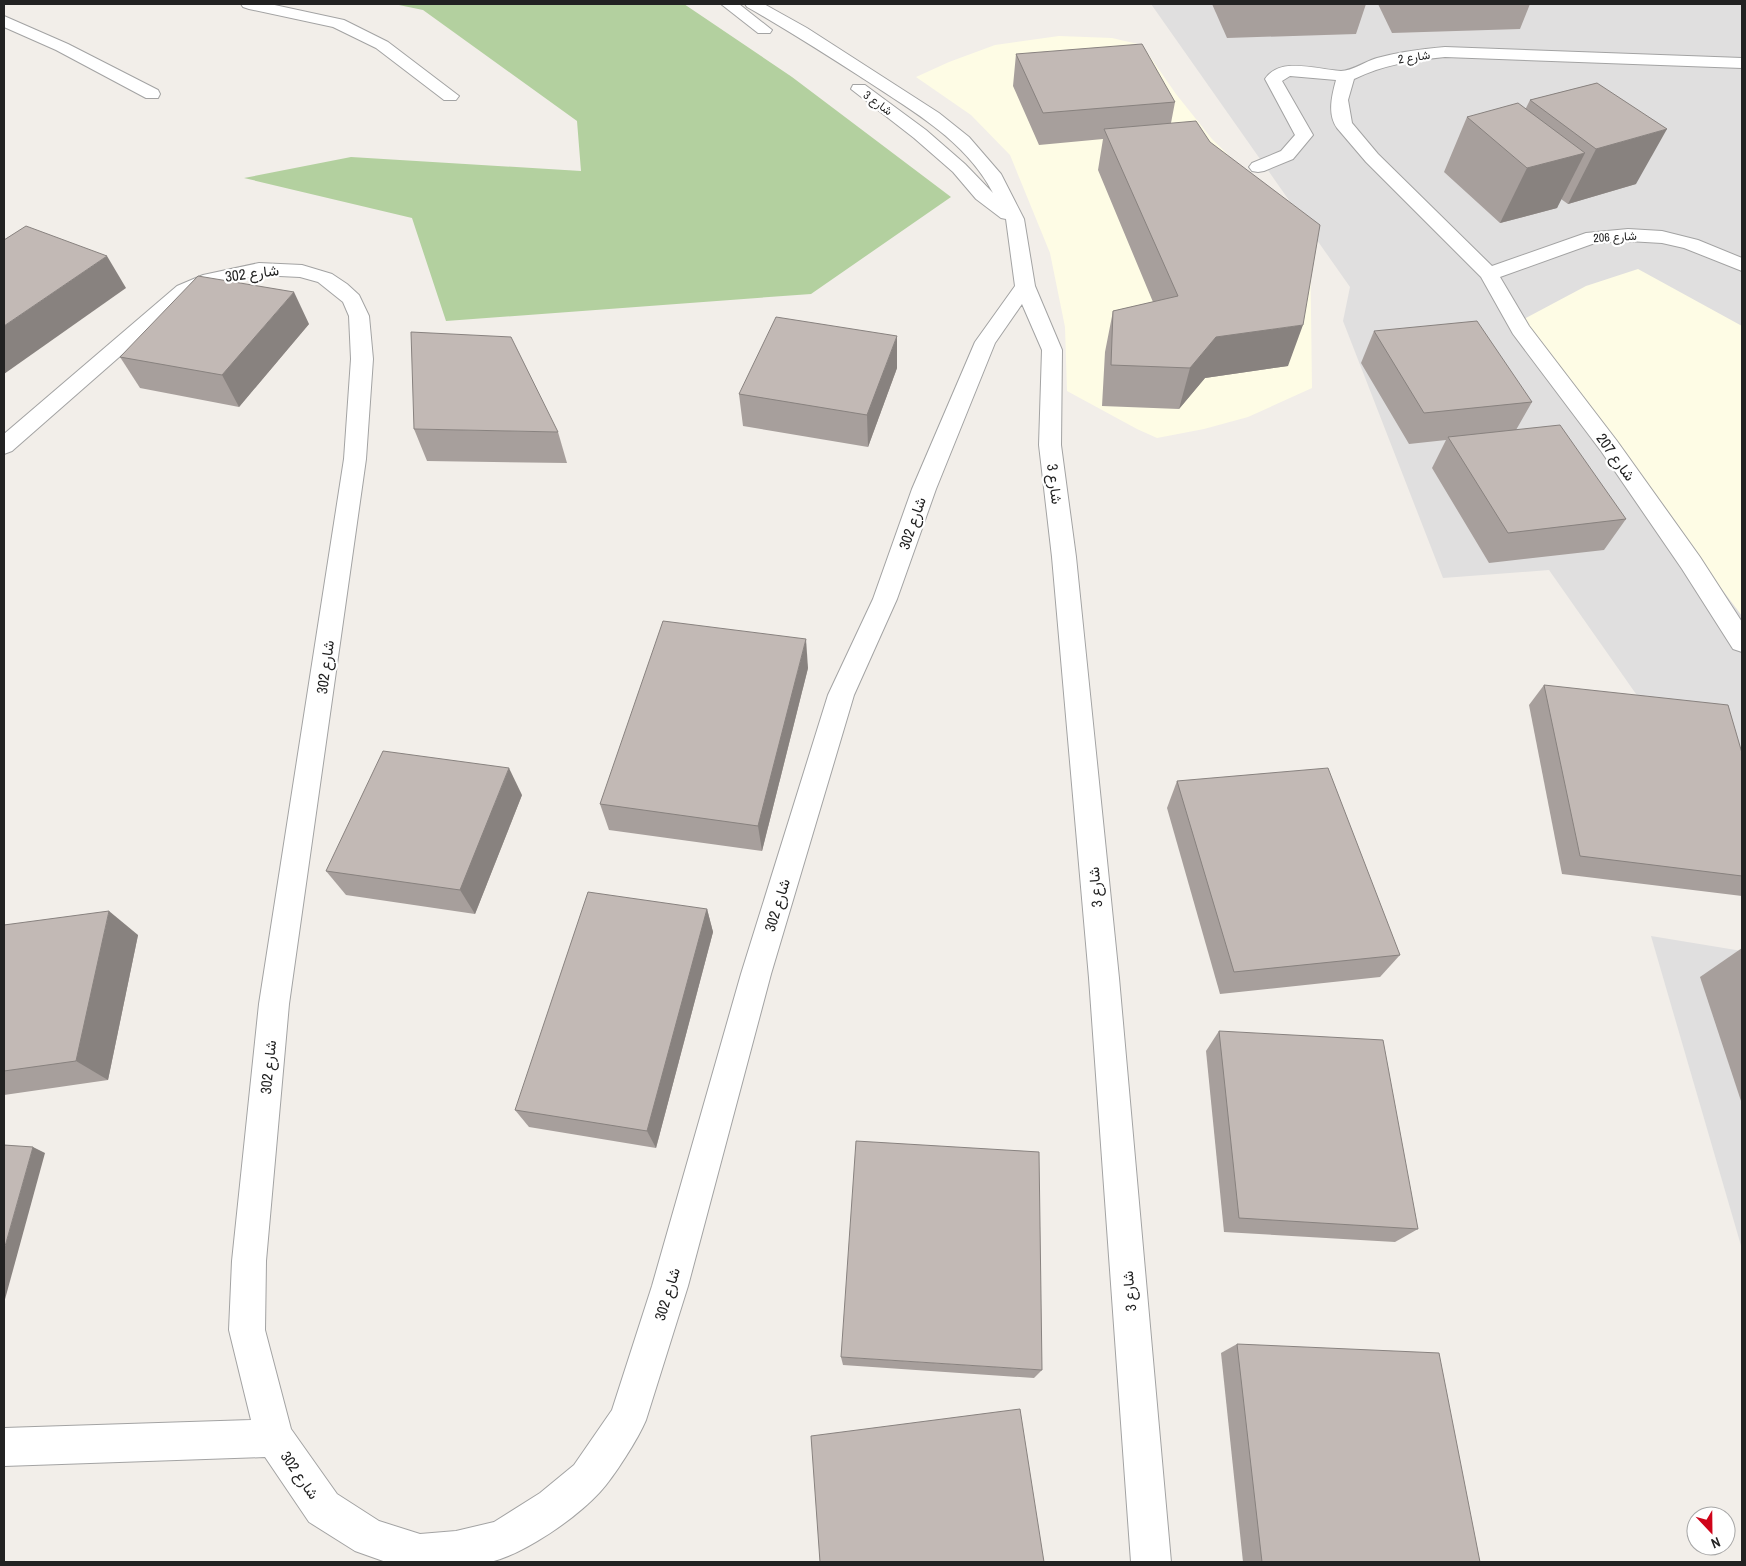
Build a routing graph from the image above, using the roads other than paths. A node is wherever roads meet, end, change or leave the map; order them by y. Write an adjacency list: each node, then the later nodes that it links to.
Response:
1 (249, 4): 10 (street)
2 (729, 4): 5 (street)
3 (753, 4): 12 (street, شارع 3)
4 (4, 21): 9 (street)
5 (776, 38)
6 (1742, 63): 8 (street, شارع 2)
7 (826, 67): 12 (street, شارع 3)
8 (1346, 76): 11 (street); 14 (street)
9 (152, 94)
10 (450, 96)
11 (1258, 167)
12 (1015, 219): 15 (street, شارع 3)
13 (1742, 264): 14 (street, شارع 206)
14 (1488, 274): 17 (street, شارع 207)
15 (1025, 286): 18 (street, شارع 302); 20 (street, شارع 3)
16 (4, 446): 18 (street, شارع 302)
17 (1742, 642)
18 (274, 1438): 19 (street)
19 (4, 1446)
20 (1152, 1562)

